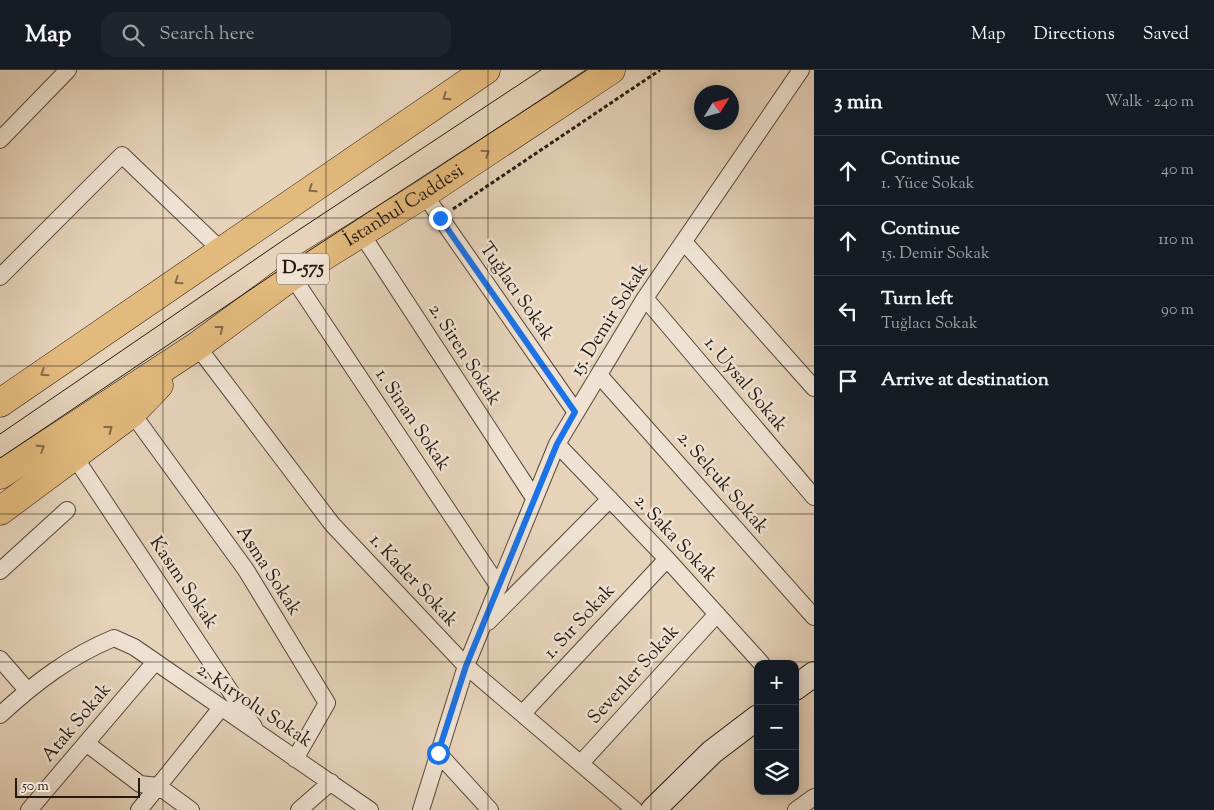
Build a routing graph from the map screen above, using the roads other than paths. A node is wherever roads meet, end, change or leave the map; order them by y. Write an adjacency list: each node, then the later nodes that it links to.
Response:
1 (68, 70): 5 (street)
2 (486, 70): 9 (highway, one-way to 9)
3 (610, 70): 6 (highway, İstanbul Caddesi / D-575, one-way to 3)
4 (801, 70): 8 (street, 15. Demir Sokak)
5 (0, 140)
6 (424, 194): 7 (highway, İstanbul Caddesi / D-575); 17 (street, Tuğlacı Sokak)
7 (361, 233): 10 (highway, İstanbul Caddesi / D-575); 23 (street, 2. Siren Sokak)
8 (684, 242): 12 (street, 15. Demir Sokak); 15 (street)
9 (223, 252): 11 (street); 16 (highway, one-way to 16)
10 (292, 276): 13 (highway, İstanbul Caddesi / D-575, one-way to 10); 29 (street, 1. Sinan Sokak)
11 (0, 277)
12 (645, 298): 14 (street, 15. Demir Sokak); 22 (street, 1. Uysal Sokak)
13 (198, 346): 18 (highway); 21 (highway, İstanbul Caddesi / D-575, one-way to 13); 36 (street, 1. Kader Sokak)
14 (600, 375): 17 (street, 15. Demir Sokak); 31 (street, 2. Selçuk Sokak)
15 (814, 388)
16 (0, 403)
17 (575, 412): 19 (street, 15. Demir Sokak)
18 (132, 413): 20 (highway, one-way to 18); 47 (street, Asma Sokak)
19 (557, 444): 23 (street, 15. Demir Sokak); 24 (street, 2. Saka Sokak)
20 (74, 456): 26 (highway); 44 (street, Kasım Sokak)
21 (0, 475)
22 (814, 497)
23 (534, 498): 29 (street, 15. Demir Sokak)
24 (610, 499): 27 (street, 2. Saka Sokak); 32 (street)
25 (67, 510): 28 (street)
26 (0, 511)
27 (667, 559): 30 (street, 2. Saka Sokak); 41 (street, 1. Sır Sokak)
28 (0, 571)
29 (499, 587): 32 (street, 15. Demir Sokak)
30 (717, 614): 34 (street, 2. Saka Sokak); 48 (street, Sevenler Sokak)
31 (814, 617)
32 (482, 629): 36 (street, 15. Demir Sokak)
33 (0, 659): 39 (street)
34 (758, 660)
35 (155, 662): 39 (street, 2. Kıryolu Sokak); 40 (street, 2. Kıryolu Sokak); 45 (street, Atak Sokak)
36 (466, 666): 41 (street, 1. Kader Sokak); 46 (street, 15. Demir Sokak)
37 (814, 674): 38 (main road)
38 (799, 685)
39 (27, 690): 42 (street)
40 (221, 708): 44 (street, 2. Kıryolu Sokak); 50 (street)
41 (523, 713): 48 (street, 1. Kader Sokak)
42 (0, 715)
43 (754, 720): 60 (main road)
44 (258, 733): 47 (street, 2. Kıryolu Sokak)
45 (86, 743): 50 (street); 52 (street, Atak Sokak)
46 (438, 753): 57 (street, 15. Demir Sokak); 58 (street)
47 (295, 759): 49 (street, 2. Kıryolu Sokak)
48 (581, 763): 59 (street, 1. Kader Sokak)
49 (331, 782): 55 (street); 56 (street, 2. Kıryolu Sokak)
50 (158, 786): 53 (street); 54 (street)
51 (814, 797): 61 (street)
52 (29, 810)
53 (139, 810)
54 (191, 810)
55 (299, 810)
56 (370, 810)
57 (421, 810)
58 (490, 810)
59 (635, 810)
60 (654, 810)
61 (796, 810)

